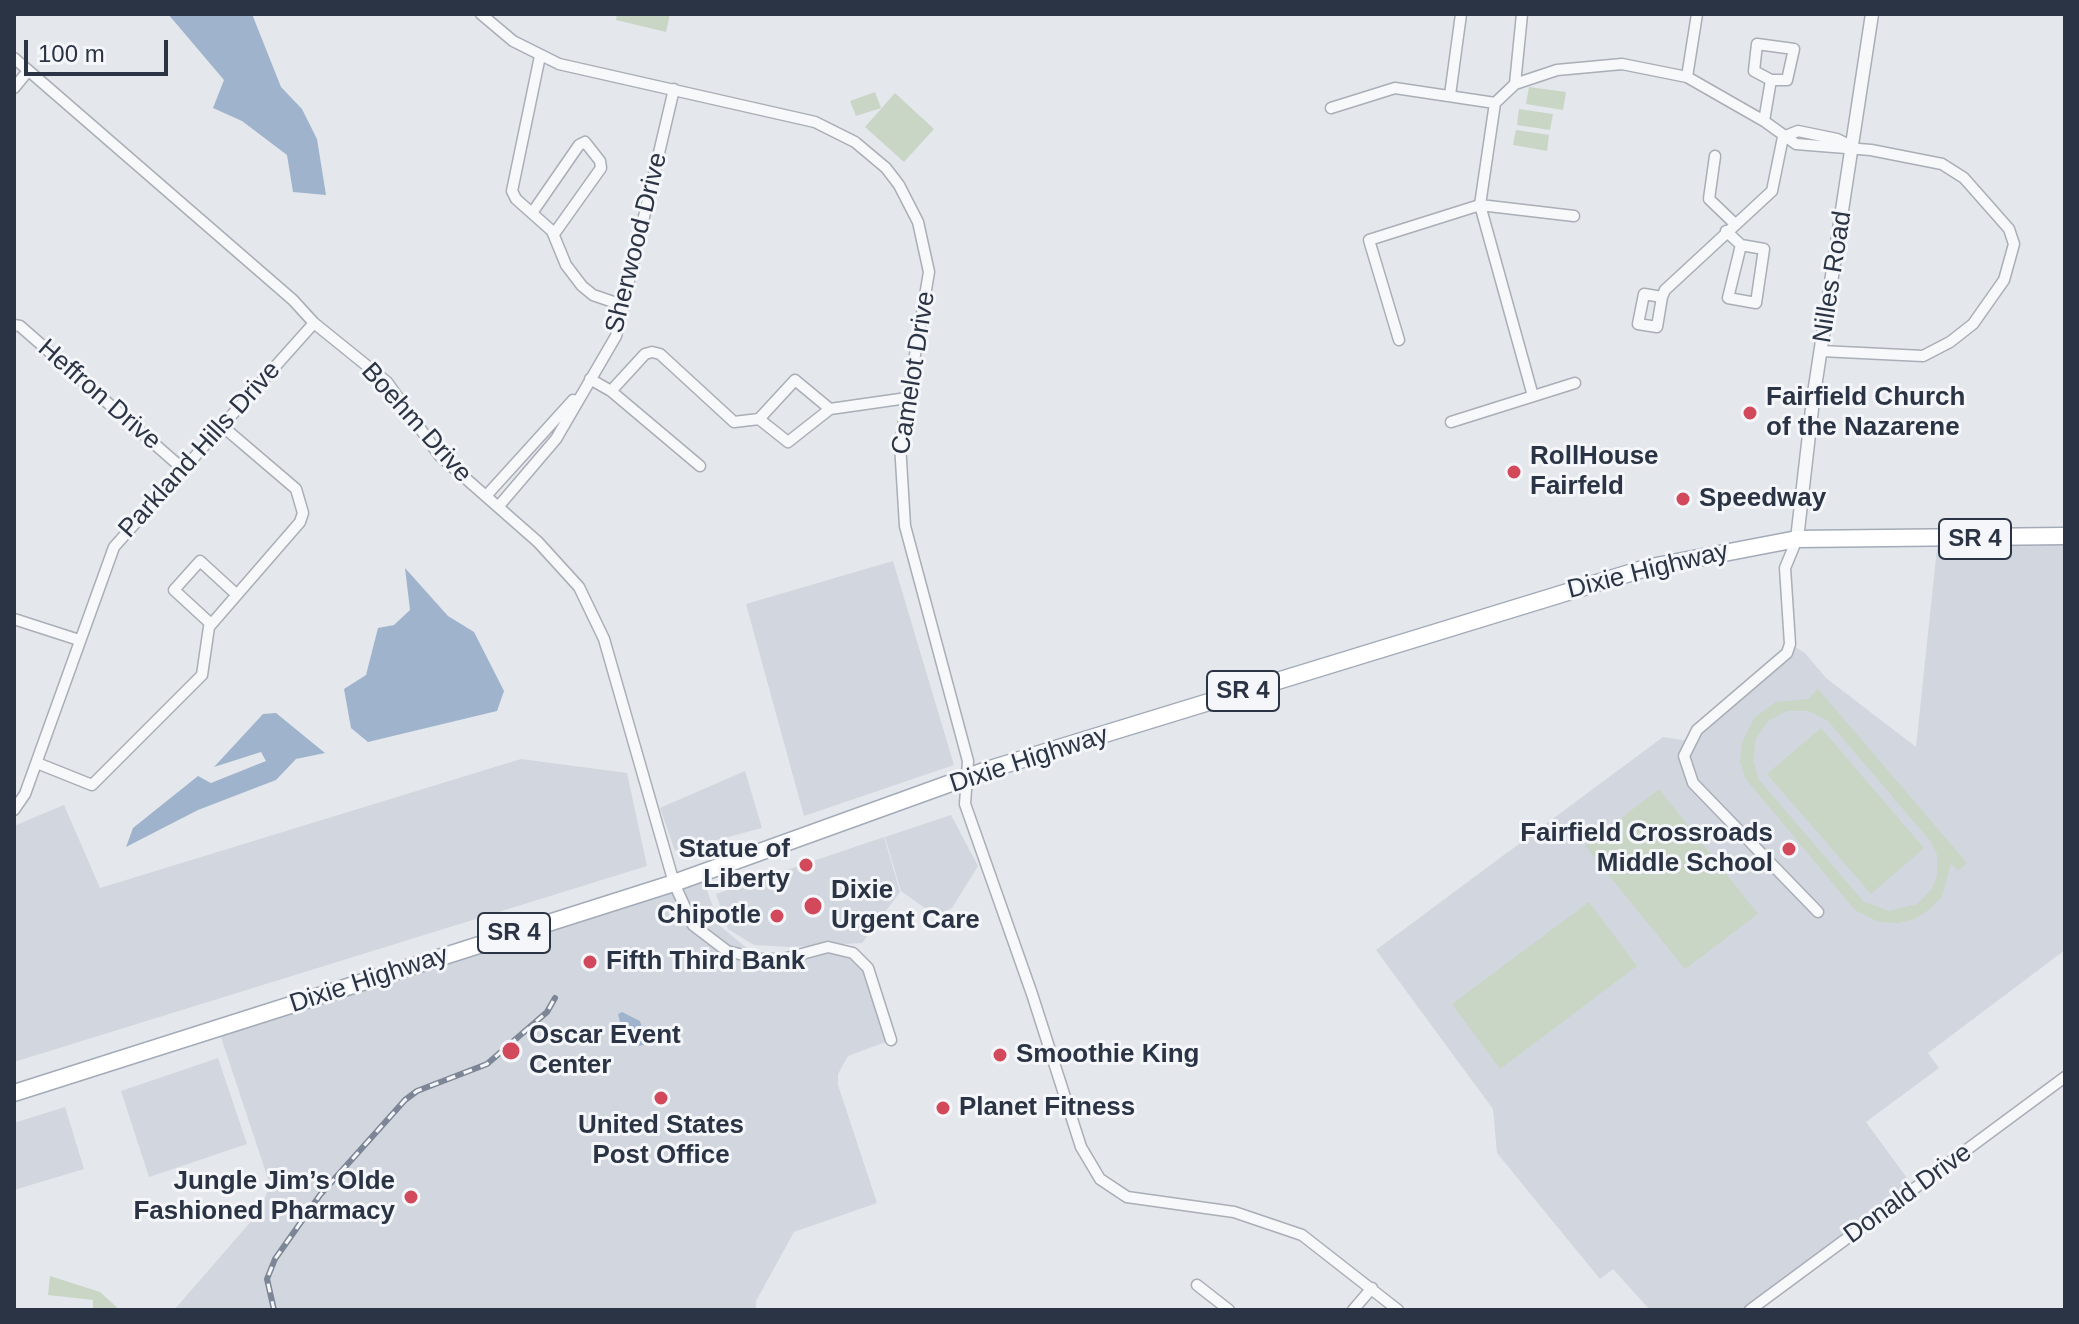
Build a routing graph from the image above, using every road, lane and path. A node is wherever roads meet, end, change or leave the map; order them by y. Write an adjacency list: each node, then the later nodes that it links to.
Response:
1 (481, 14): 6 (street, Camelot Drive)
2 (1461, 14): 14 (street)
3 (1522, 14): 11 (street)
4 (1697, 14): 9 (street)
5 (1872, 14): 19 (street, Nilles Road)
6 (540, 56): 13 (street, Camelot Drive); 22 (street)
7 (14, 58): 8 (street, Boehm Drive)
8 (28, 71): 12 (street); 29 (street, Boehm Drive)
9 (1687, 77): 11 (street); 17 (street)
10 (1771, 80): 10 (street); 17 (street)
11 (1515, 84): 15 (street)
12 (14, 88)
13 (674, 89): 28 (street, Sherwood Drive); 38 (street, Camelot Drive)
14 (1450, 95): 15 (street); 16 (street)
15 (1495, 103): 21 (street)
16 (1331, 108)
17 (1764, 121): 18 (street)
18 (1783, 137): 19 (street); 24 (street)
19 (1853, 147): 32 (street, Nilles Road); 32 (street)
20 (1715, 156): 24 (street)
21 (1480, 205): 23 (street); 31 (street); 37 (street)
22 (532, 213): 25 (street); 25 (street)
23 (1574, 216)
24 (1730, 227): 26 (street); 27 (street)
25 (554, 234): 28 (street)
26 (1741, 245): 26 (street)
27 (1662, 297)
28 (625, 306): 33 (street, Sherwood Drive)
29 (314, 323): 42 (street, Parkland Hills Drive); 45 (street, Boehm Drive)
30 (14, 325): 44 (street, Heffron Drive)
31 (1399, 340)
32 (1821, 351): 48 (street, Nilles Road)
33 (590, 379): 35 (street, Sherwood Drive); 36 (street)
34 (1575, 383): 37 (street)
35 (583, 389): 45 (street, Sherwood Drive); 46 (street, Sherwood Drive)
36 (611, 391): 40 (street); 43 (street)
37 (1533, 396): 41 (street)
38 (907, 398): 39 (street); 54 (street, Camelot Drive)
39 (830, 409): 40 (street); 40 (street)
40 (759, 419)
41 (1451, 422)
42 (221, 425): 44 (street, Parkland Hills Drive); 49 (street)
43 (700, 466)
44 (183, 469): 52 (street, Parkland Hills Drive)
45 (486, 496): 46 (street, Boehm Drive)
46 (498, 507): 56 (street, Boehm Drive)
47 (2065, 536): 48 (main road, Dixie Highway / SR 4)
48 (1797, 539): 54 (main road, Dixie Highway / SR 4); 57 (street)
49 (236, 594): 51 (street); 51 (street)
50 (14, 619): 52 (street)
51 (211, 624): 53 (street)
52 (79, 640): 53 (street, Parkland Hills Drive)
53 (37, 763): 55 (street, Parkland Hills Drive)
54 (965, 780): 56 (main road, Dixie Highway / SR 4); 62 (street, Camelot Drive)
55 (14, 810)
56 (674, 883): 58 (street, Boehm Drive); 60 (main road, Dixie Highway / SR 4)
57 (1818, 912)
58 (891, 1040)
59 (2065, 1077): 66 (street, Donald Drive)
60 (14, 1093)
61 (1197, 1285): 63 (street)
62 (1372, 1288): 64 (street); 65 (street, Camelot Drive)
63 (1229, 1310)
64 (1353, 1310)
65 (1398, 1310)
66 (1750, 1310)

